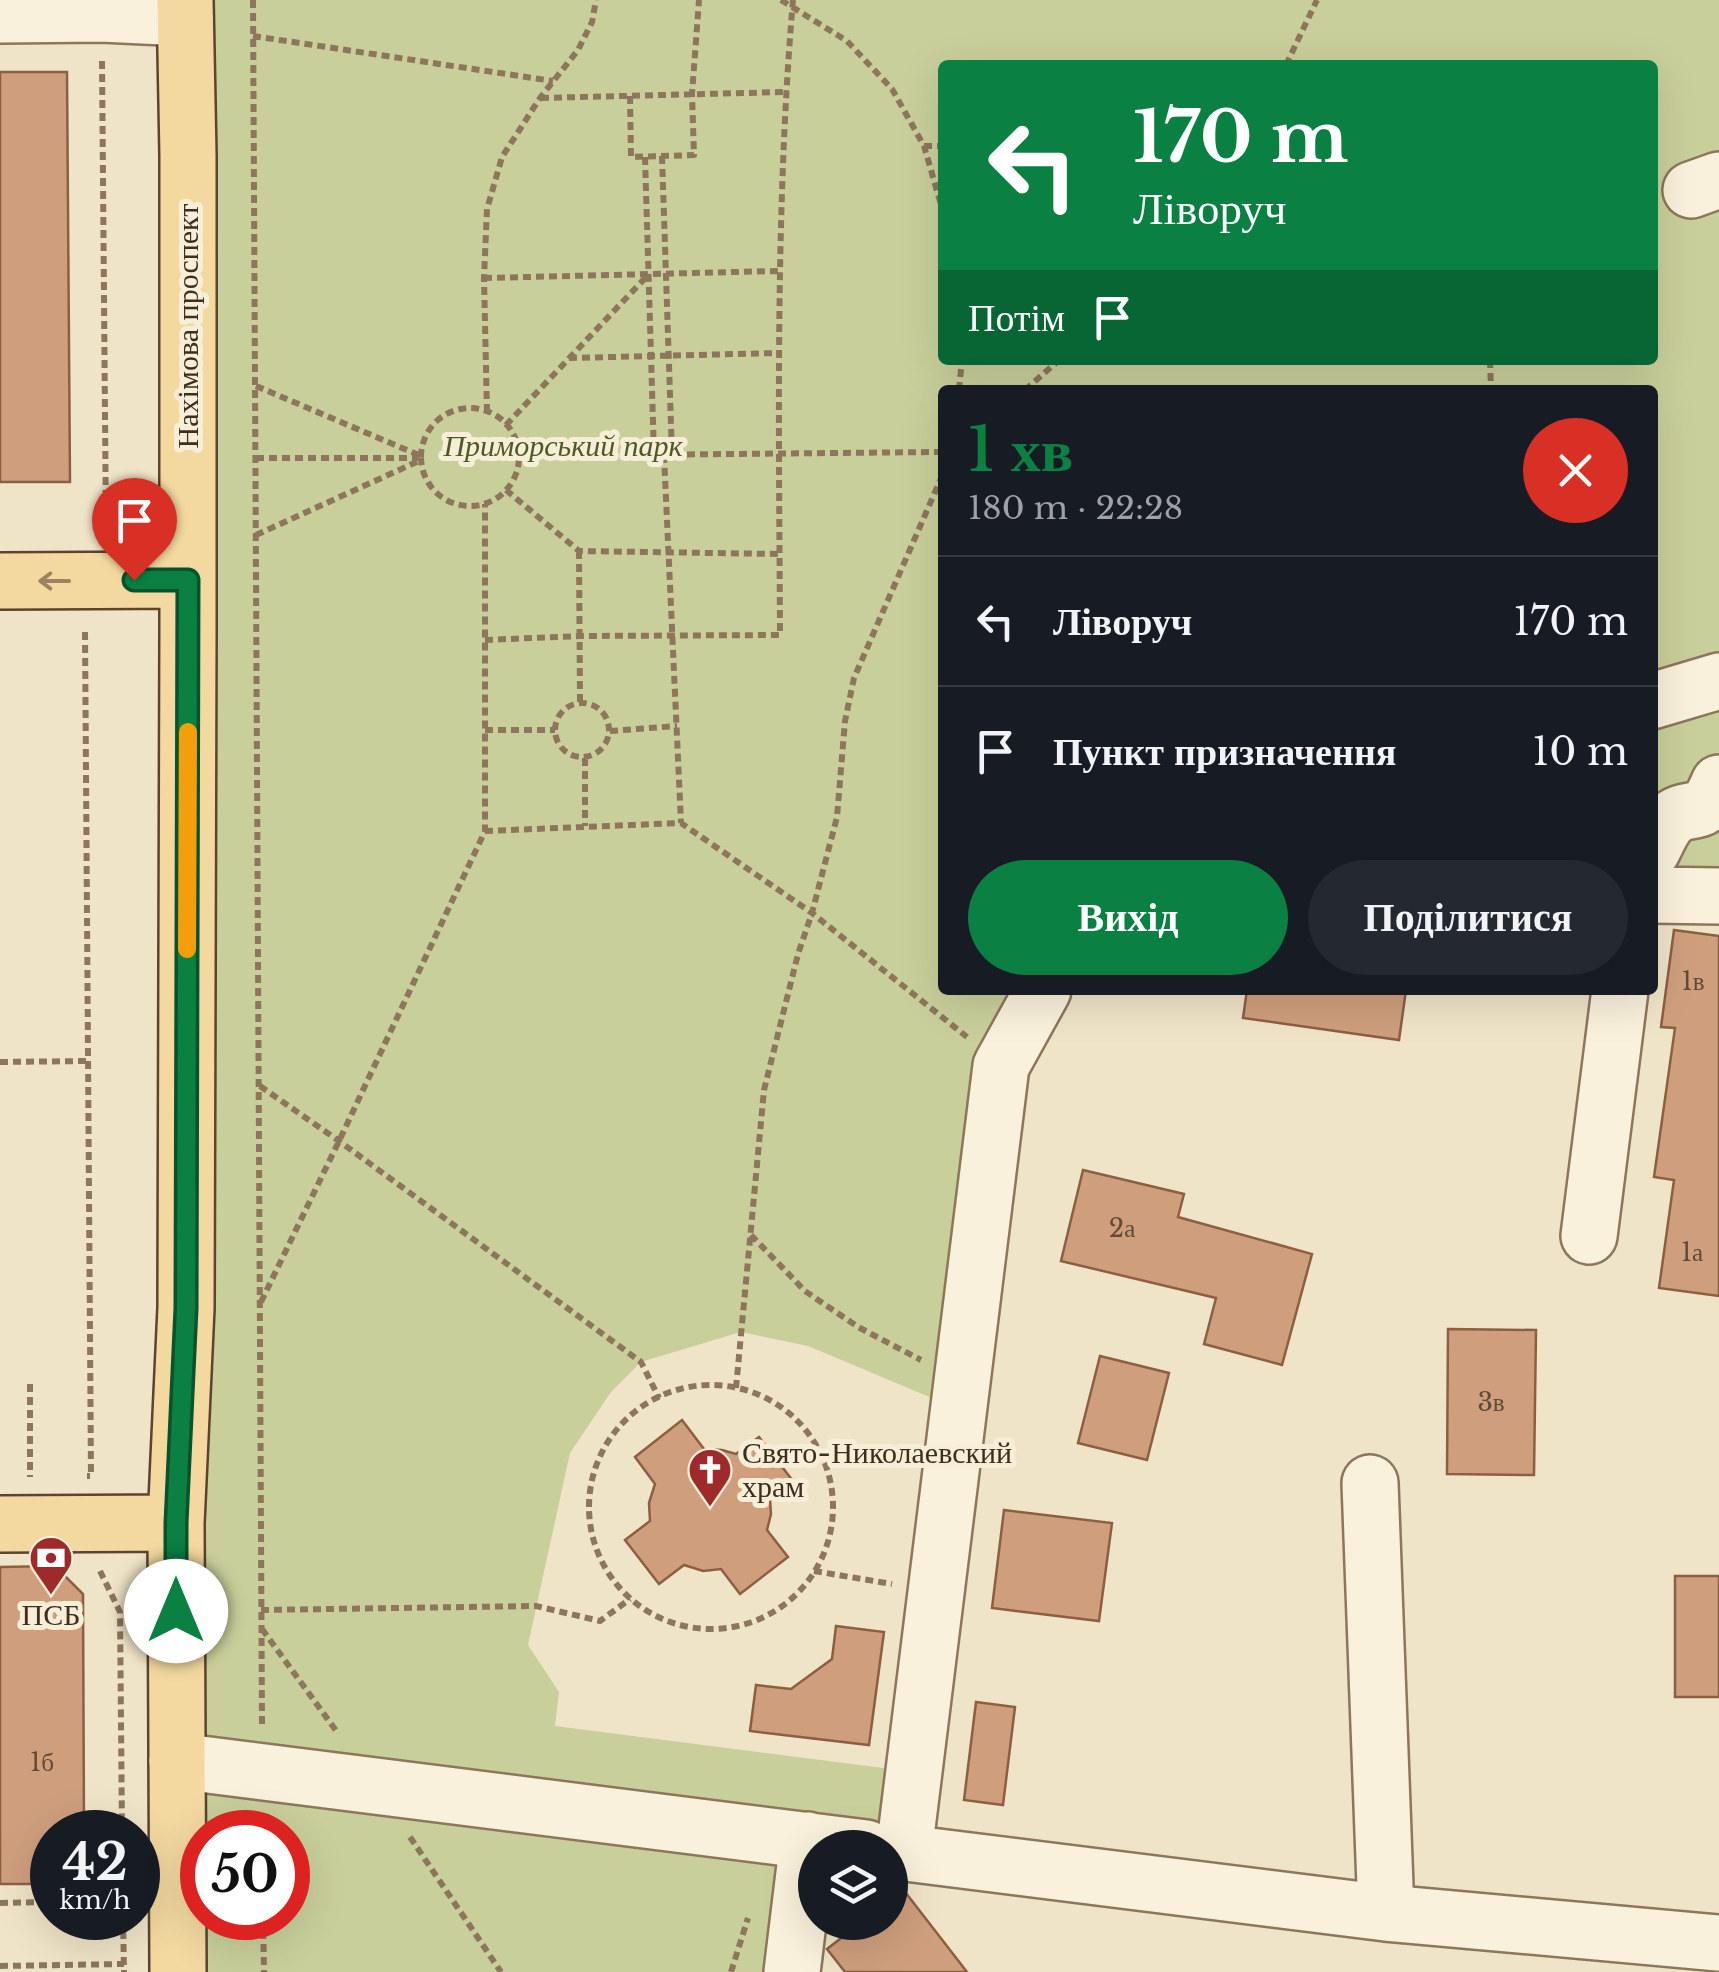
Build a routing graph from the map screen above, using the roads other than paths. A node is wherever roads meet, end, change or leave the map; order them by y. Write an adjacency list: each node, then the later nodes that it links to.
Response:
1 (185, 9): 2 (lane); 3 (main road, Нахімова проспект)
2 (0, 15)
3 (188, 580): 4 (main road, one-way to 4); 15 (main road, Нахімова проспект)
4 (0, 581)
5 (1719, 680): 6 (lane)
6 (1658, 699)
7 (1719, 783): 8 (lane)
8 (1658, 827)
9 (1658, 895): 10 (lane)
10 (1719, 896)
11 (1040, 995): 18 (lane)
12 (1619, 995): 13 (lane)
13 (1588, 1236)
14 (1370, 1483): 21 (lane)
15 (176, 1523): 16 (main road); 17 (main road, Нахімова проспект)
16 (0, 1524)
17 (177, 1761): 19 (lane); 24 (main road, Нахімова проспект)
18 (891, 1830)
19 (798, 1839)
20 (908, 1853): 21 (lane)
21 (1386, 1913): 23 (lane)
22 (798, 1922): 25 (lane)
23 (1719, 1942)
24 (178, 1972)
25 (792, 1972)

